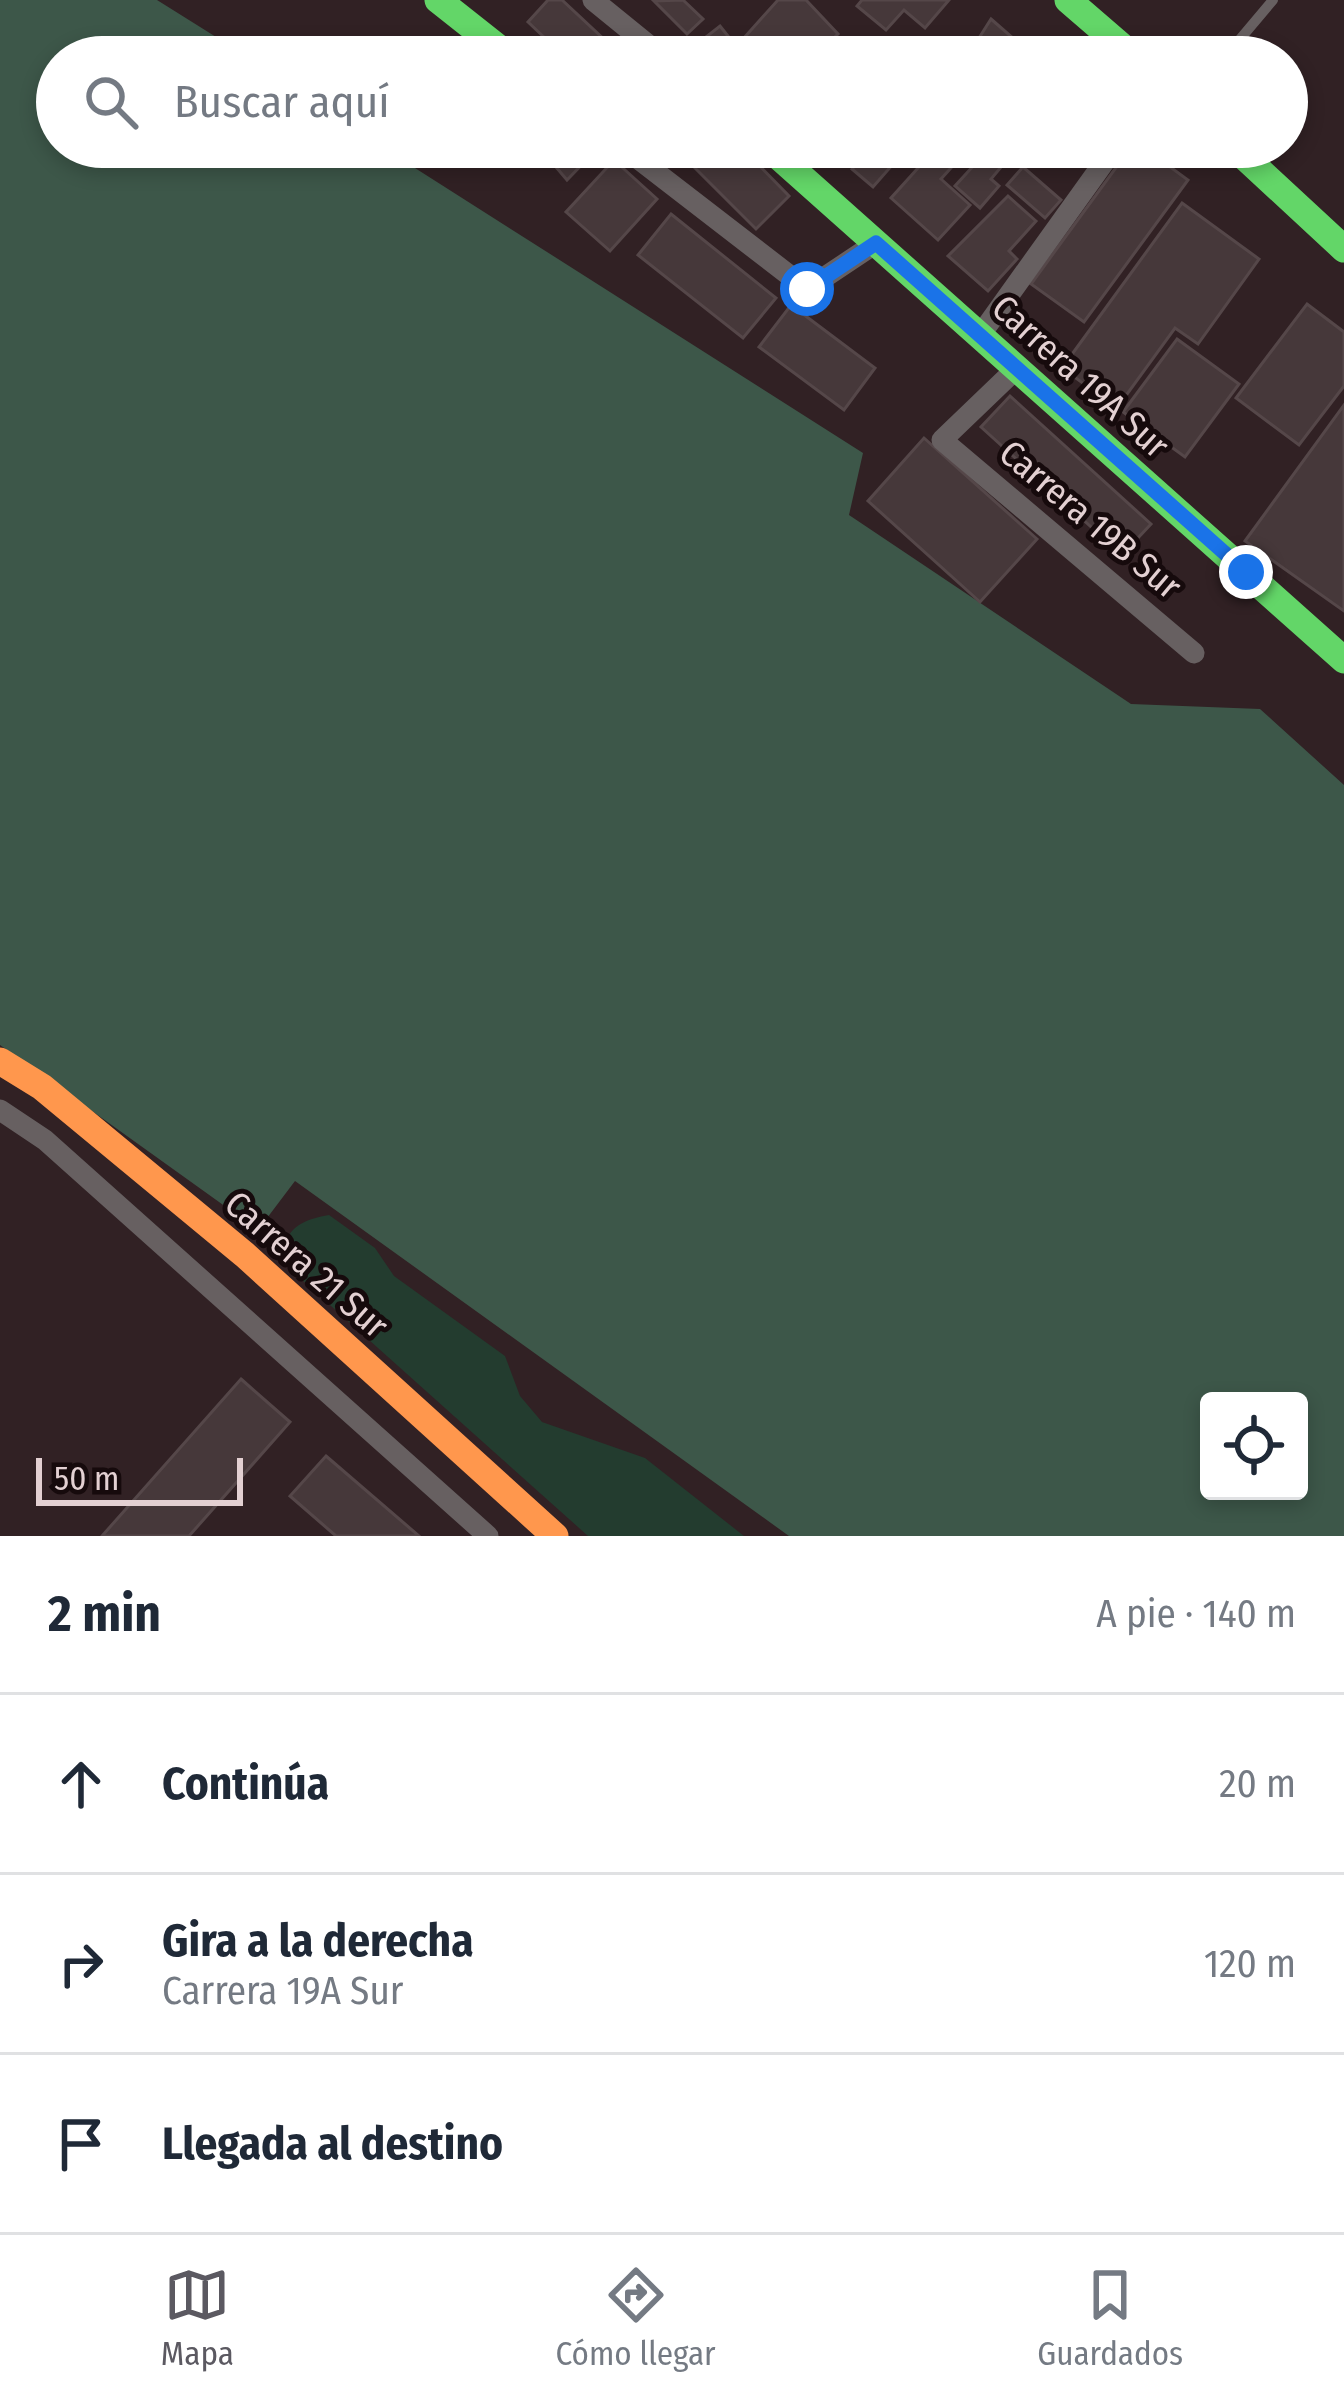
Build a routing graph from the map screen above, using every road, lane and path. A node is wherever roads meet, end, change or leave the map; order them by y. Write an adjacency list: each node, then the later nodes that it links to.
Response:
1 (438, 0): 5 (street)
2 (593, 0): 6 (street)
3 (1068, 0): 7 (street)
4 (1274, 0): 8 (lane)
5 (483, 36)
6 (637, 36)
7 (1110, 36)
8 (1244, 36)
9 (650, 168): 13 (street)
10 (792, 168): 13 (street, Carrera 19A Sur)
11 (1100, 168): 15 (street)
12 (1257, 168): 14 (street)
13 (876, 243): 15 (street, Carrera 19A Sur)
14 (1344, 249)
15 (981, 334): 16 (street, Carrera 19A Sur)
16 (1018, 367): 17 (street, Carrera 19B Sur); 18 (street, Carrera 19A Sur)
17 (1194, 652)
18 (1344, 660)
19 (0, 1060): 22 (street, Carrera 21 Sur)
20 (0, 1110): 21 (street)
21 (488, 1536)
22 (555, 1536)

